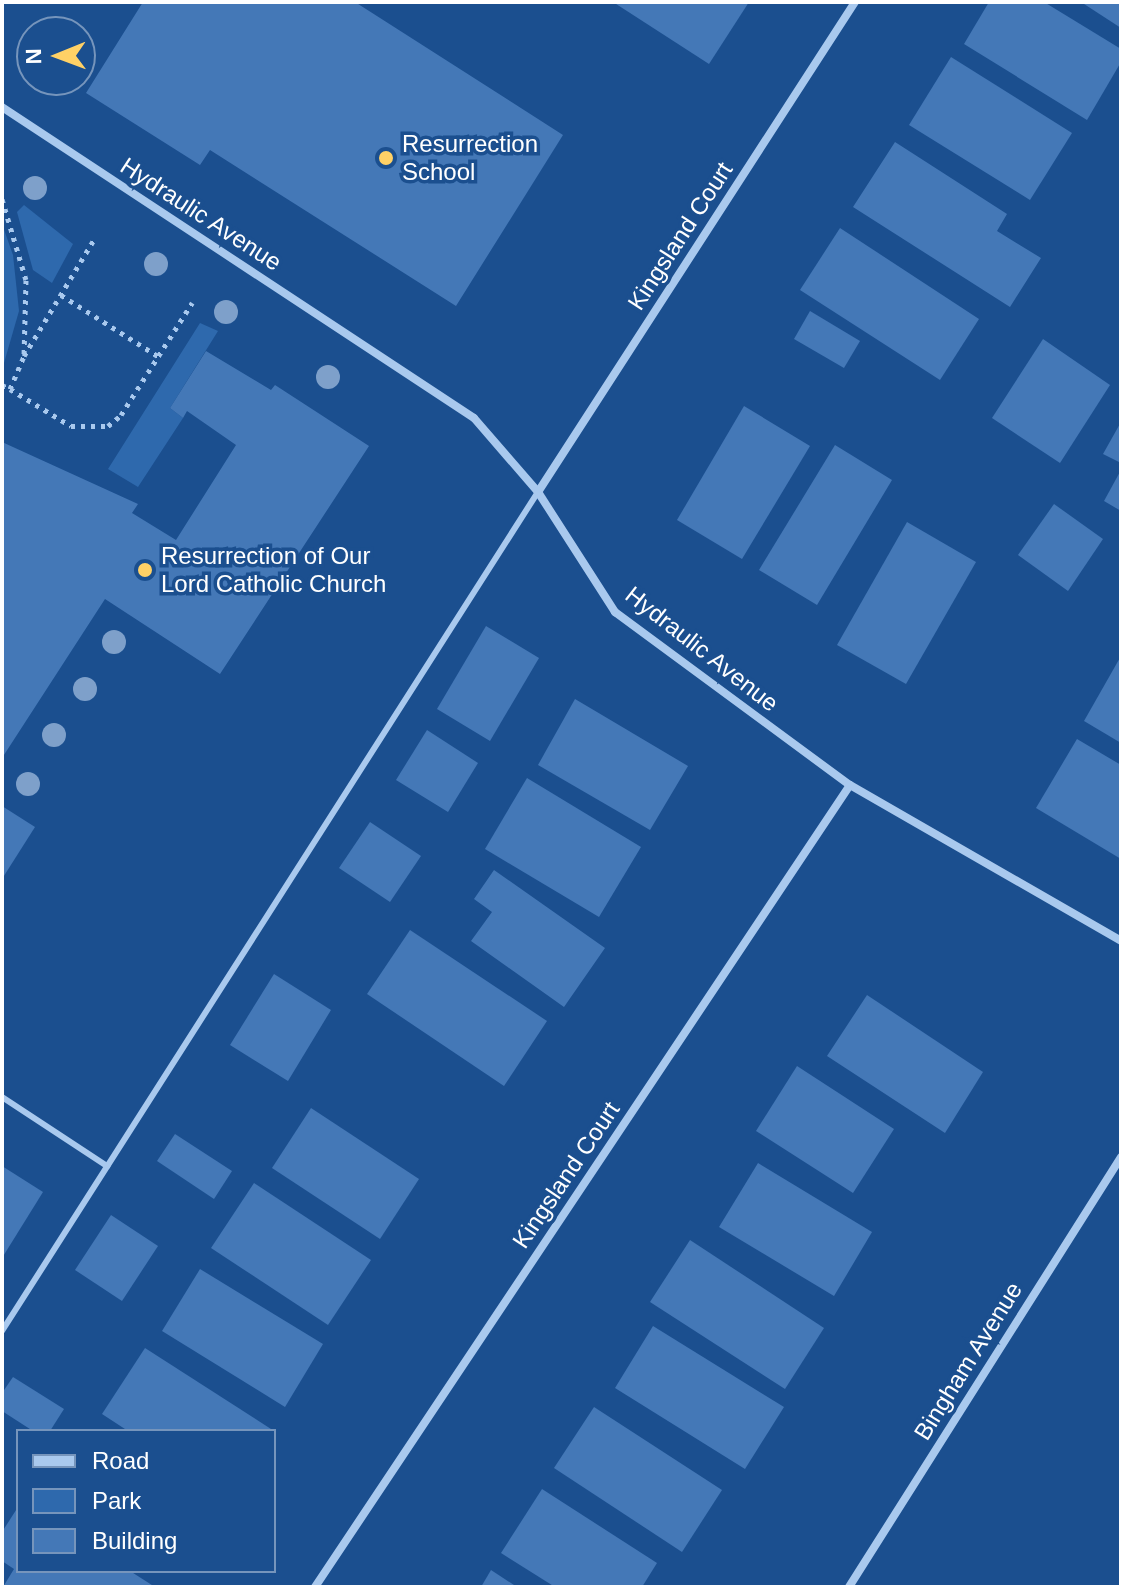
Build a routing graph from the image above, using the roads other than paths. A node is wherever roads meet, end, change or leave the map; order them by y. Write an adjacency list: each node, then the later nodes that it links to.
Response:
1 (855, 2): 3 (street, Kingsland Court)
2 (2, 107): 3 (street, Hydraulic Avenue)
3 (538, 492): 4 (street, Hydraulic Avenue); 8 (lane)
4 (850, 785): 5 (street, Hydraulic Avenue); 10 (street, Kingsland Court)
5 (1121, 941)
6 (2, 1097): 8 (lane)
7 (1121, 1157): 11 (street, Bingham Avenue)
8 (107, 1166): 9 (lane)
9 (2, 1331)
10 (315, 1587)
11 (849, 1587)

